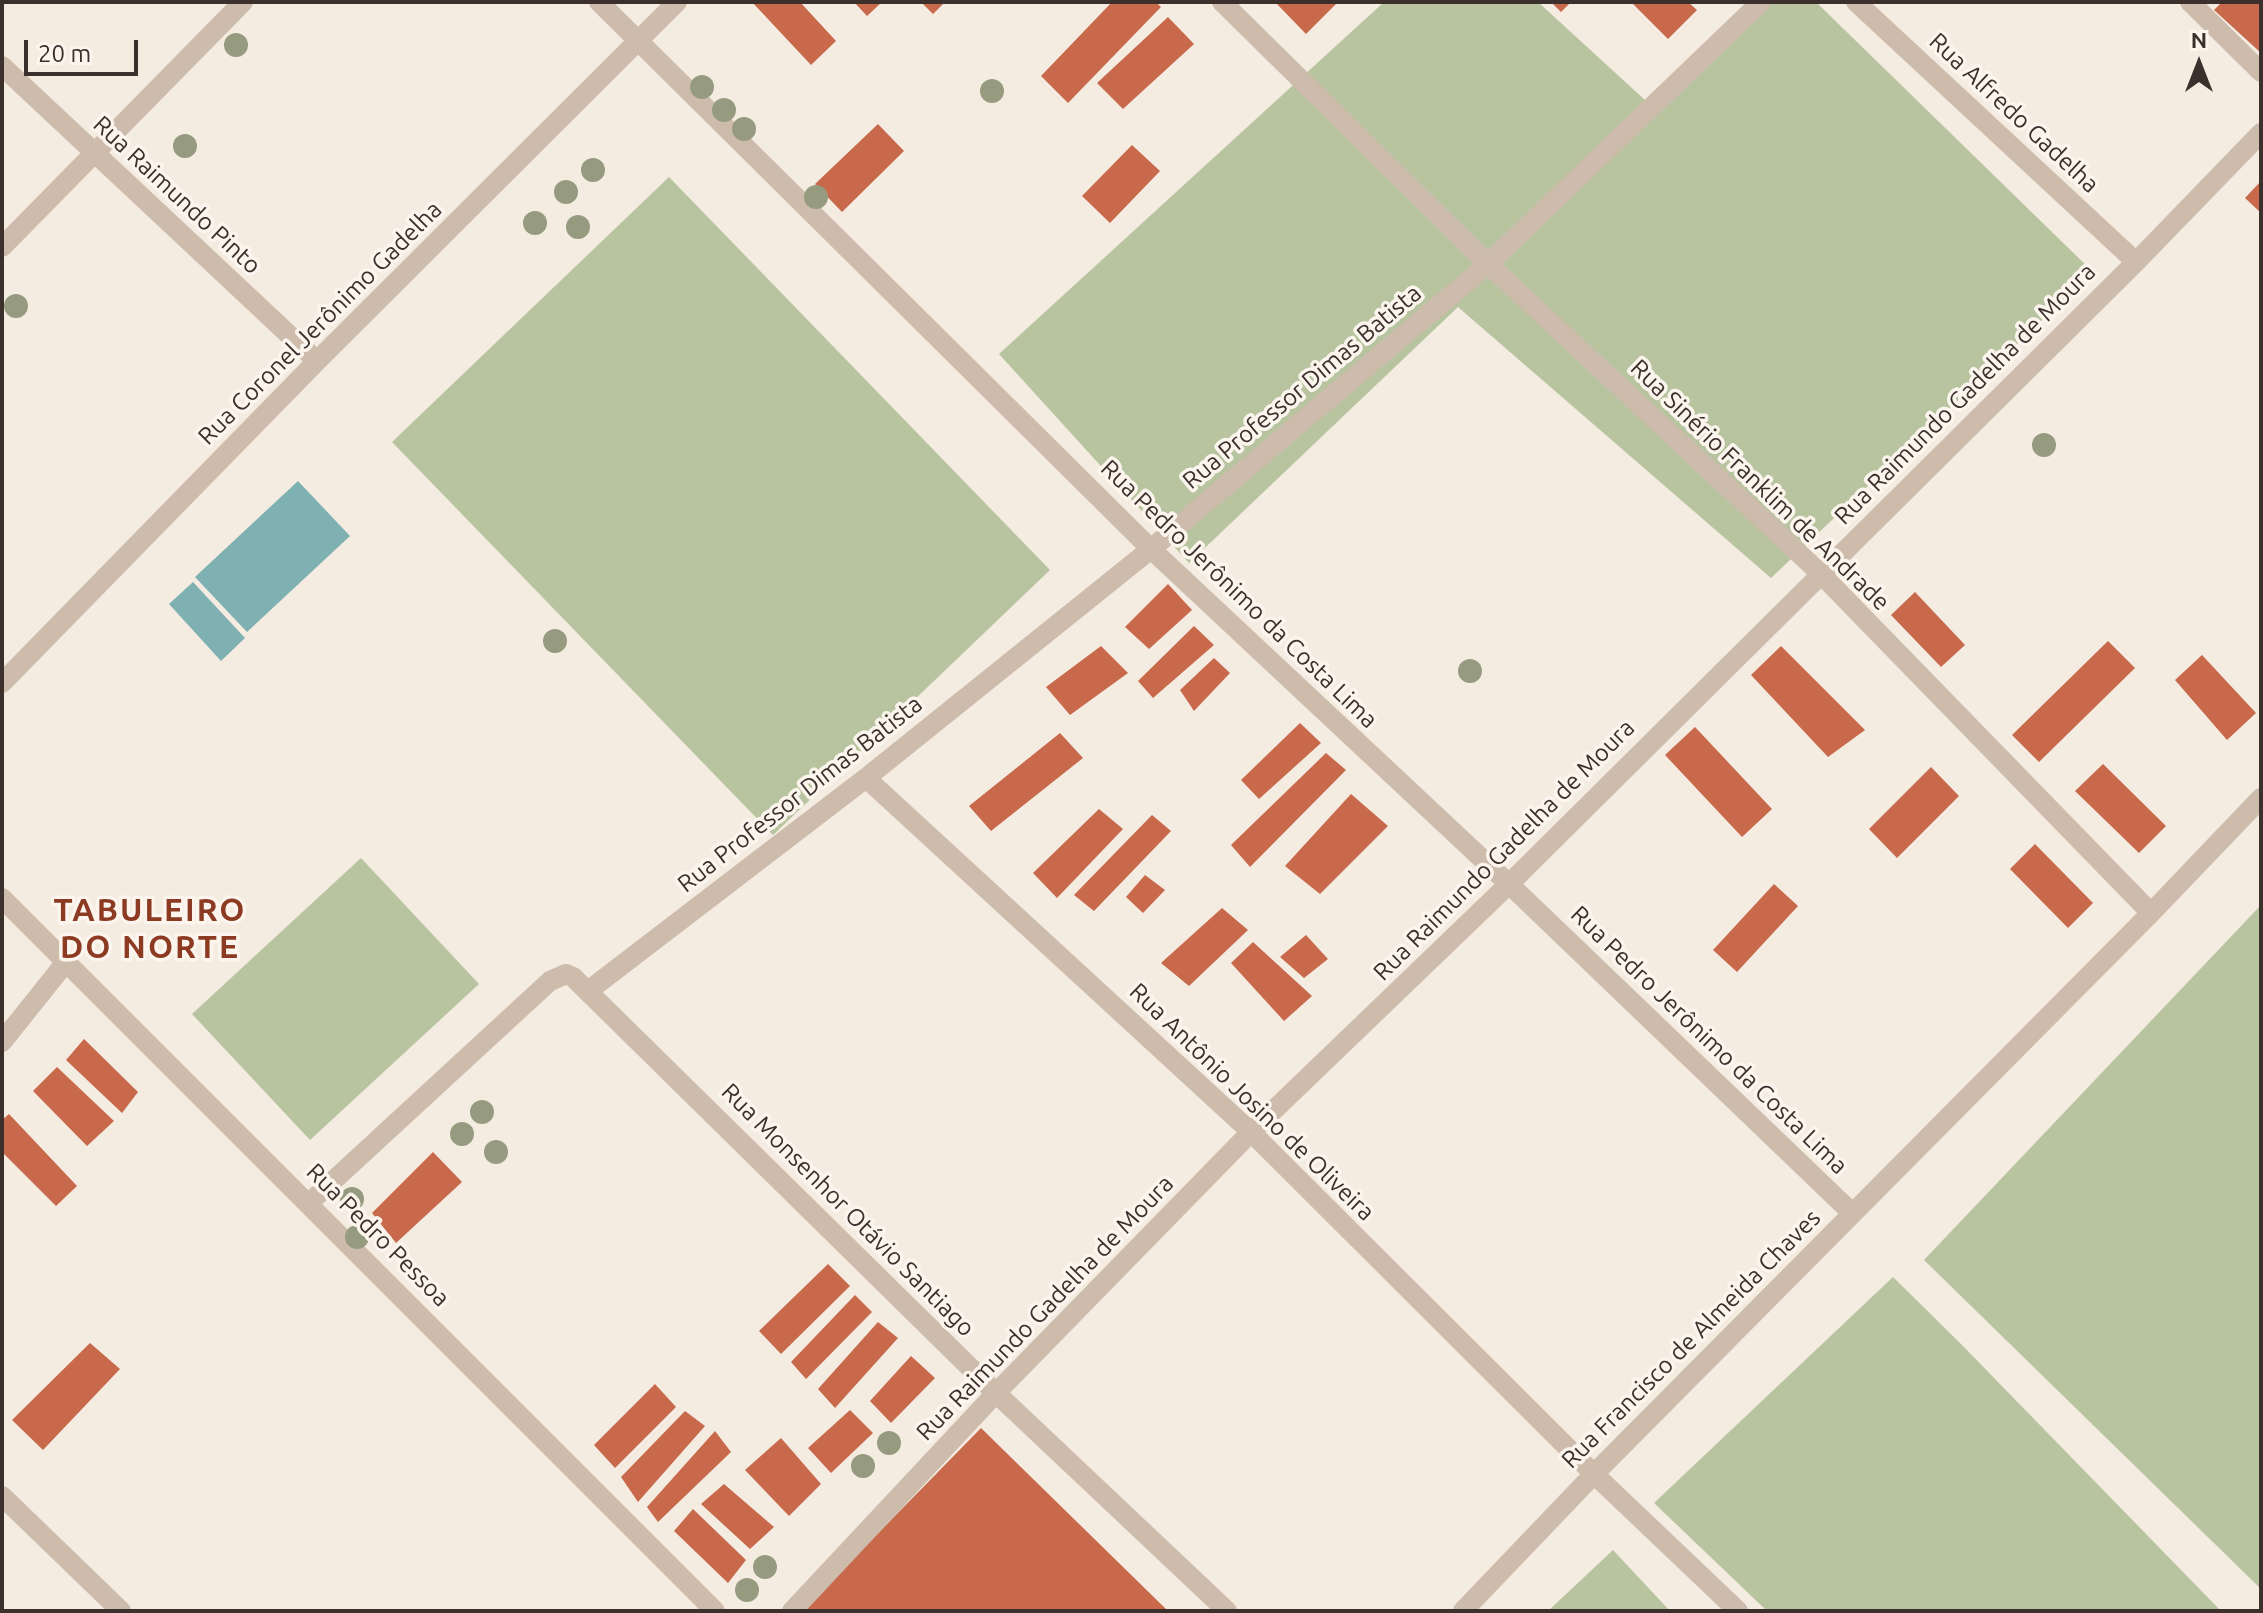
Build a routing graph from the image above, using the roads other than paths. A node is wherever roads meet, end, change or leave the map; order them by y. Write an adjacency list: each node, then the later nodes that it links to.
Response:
1 (243, 2): 12 (street)
2 (599, 2): 8 (street, Rua Pedro Jerônimo da Costa Lima)
3 (677, 2): 8 (street, Rua Coronel Jerônimo Gadelha)
4 (1222, 2): 15 (street, Rua Sinério Franklim de Andrade)
5 (1761, 2): 15 (street, Rua Professor Dimas Batista)
6 (1856, 2): 14 (street, Rua Alfredo Gadelha)
7 (2190, 2): 10 (street)
8 (638, 42): 16 (street, Rua Coronel Jerônimo Gadelha); 17 (street, Rua Pedro Jerônimo da Costa Lima)
9 (2, 66): 12 (street, Rua Raimundo Pinto)
10 (2261, 72)
11 (2261, 133): 14 (street, Rua Raimundo Gadelha de Moura)
12 (94, 153): 13 (street); 16 (street, Rua Raimundo Pinto)
13 (2, 247)
14 (2136, 262): 18 (street, Rua Raimundo Gadelha de Moura)
15 (1488, 264): 17 (street, Rua Professor Dimas Batista); 18 (street, Rua Sinério Franklim de Andrade)
16 (317, 361): 19 (street, Rua Coronel Jerônimo Gadelha)
17 (1151, 549): 20 (street, Rua Professor Dimas Batista); 22 (street, Rua Pedro Jerônimo da Costa Lima)
18 (1820, 573): 22 (street, Rua Raimundo Gadelha de Moura); 24 (street, Rua Sinério Franklim de Andrade)
19 (2, 683)
20 (866, 778): 26 (street, Rua Professor Dimas Batista); 28 (street, Rua Antônio Josino de Oliveira)
21 (2261, 798): 24 (street, Rua Francisco de Almeida Chaves)
22 (1509, 884): 28 (street, Rua Raimundo Gadelha de Moura); 30 (street, Rua Pedro Jerônimo da Costa Lima)
23 (2, 898): 25 (street, Rua Pedro Pessoa)
24 (2151, 913): 30 (street, Rua Francisco de Almeida Chaves)
25 (66, 962): 27 (street); 29 (street, Rua Pedro Pessoa)
26 (581, 984): 29 (street, Rua Professor Dimas Batista); 31 (street, Rua Monsenhor Otávio Santiago)
27 (2, 1042)
28 (1251, 1132): 31 (street, Rua Raimundo Gadelha de Moura); 32 (street, Rua Antônio Josino de Oliveira)
29 (309, 1203): 35 (street, Rua Pedro Pessoa)
30 (1852, 1213): 32 (street, Rua Francisco de Almeida Chaves)
31 (996, 1393): 36 (street, Rua Raimundo Gadelha de Moura); 37 (street, Rua Monsenhor Otávio Santiago)
32 (1594, 1474): 38 (street, Rua Francisco de Almeida Chaves); 39 (street, Rua Antônio Josino de Oliveira)
33 (2, 1496): 34 (street)
34 (121, 1611)
35 (715, 1611)
36 (792, 1611)
37 (1227, 1611)
38 (1463, 1611)
39 (1738, 1611)

